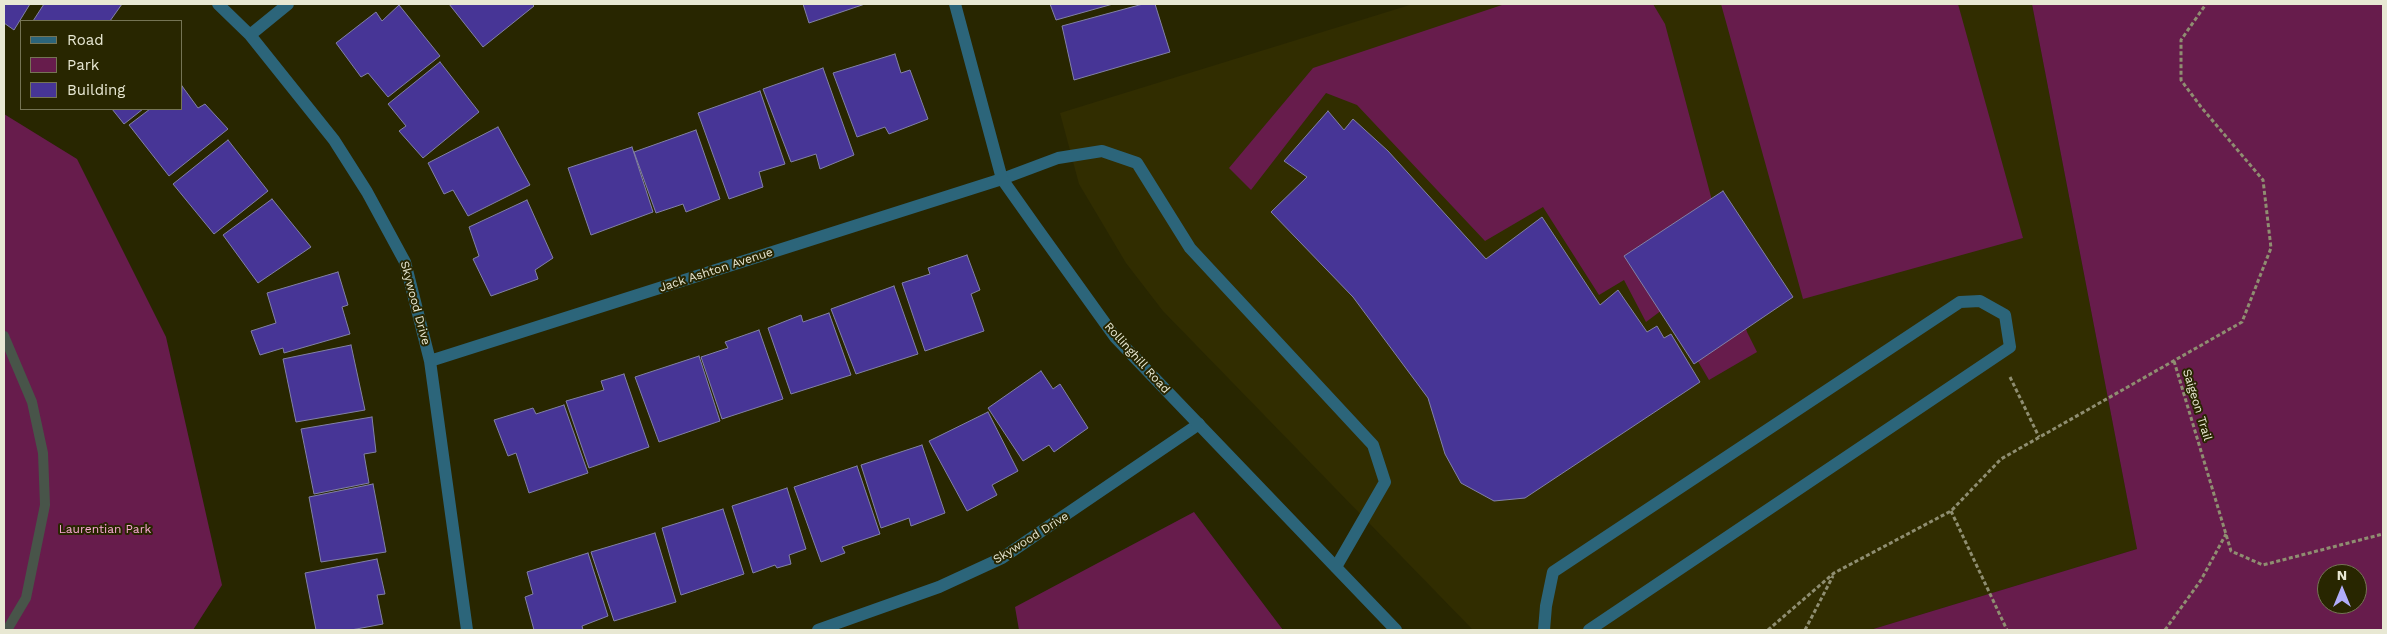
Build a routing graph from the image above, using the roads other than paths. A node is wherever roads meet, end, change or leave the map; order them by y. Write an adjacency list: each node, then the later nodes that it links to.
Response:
1 (218, 4): 4 (street, Skywood Drive)
2 (288, 4): 4 (street)
3 (955, 4): 5 (street, Rollinghill Road)
4 (250, 35): 6 (street, Skywood Drive)
5 (1002, 179): 6 (street, Jack Ashton Avenue); 7 (street, Rollinghill Road); 8 (street, Jack Ashton Avenue)
6 (430, 360): 9 (street, Skywood Drive)
7 (1199, 424): 8 (street, Rollinghill Road); 10 (street, Skywood Drive)
8 (1336, 567): 11 (street, Rollinghill Road)
9 (467, 630)
10 (818, 630)
11 (1396, 630)
12 (1544, 630): 13 (street)
13 (1589, 630)

